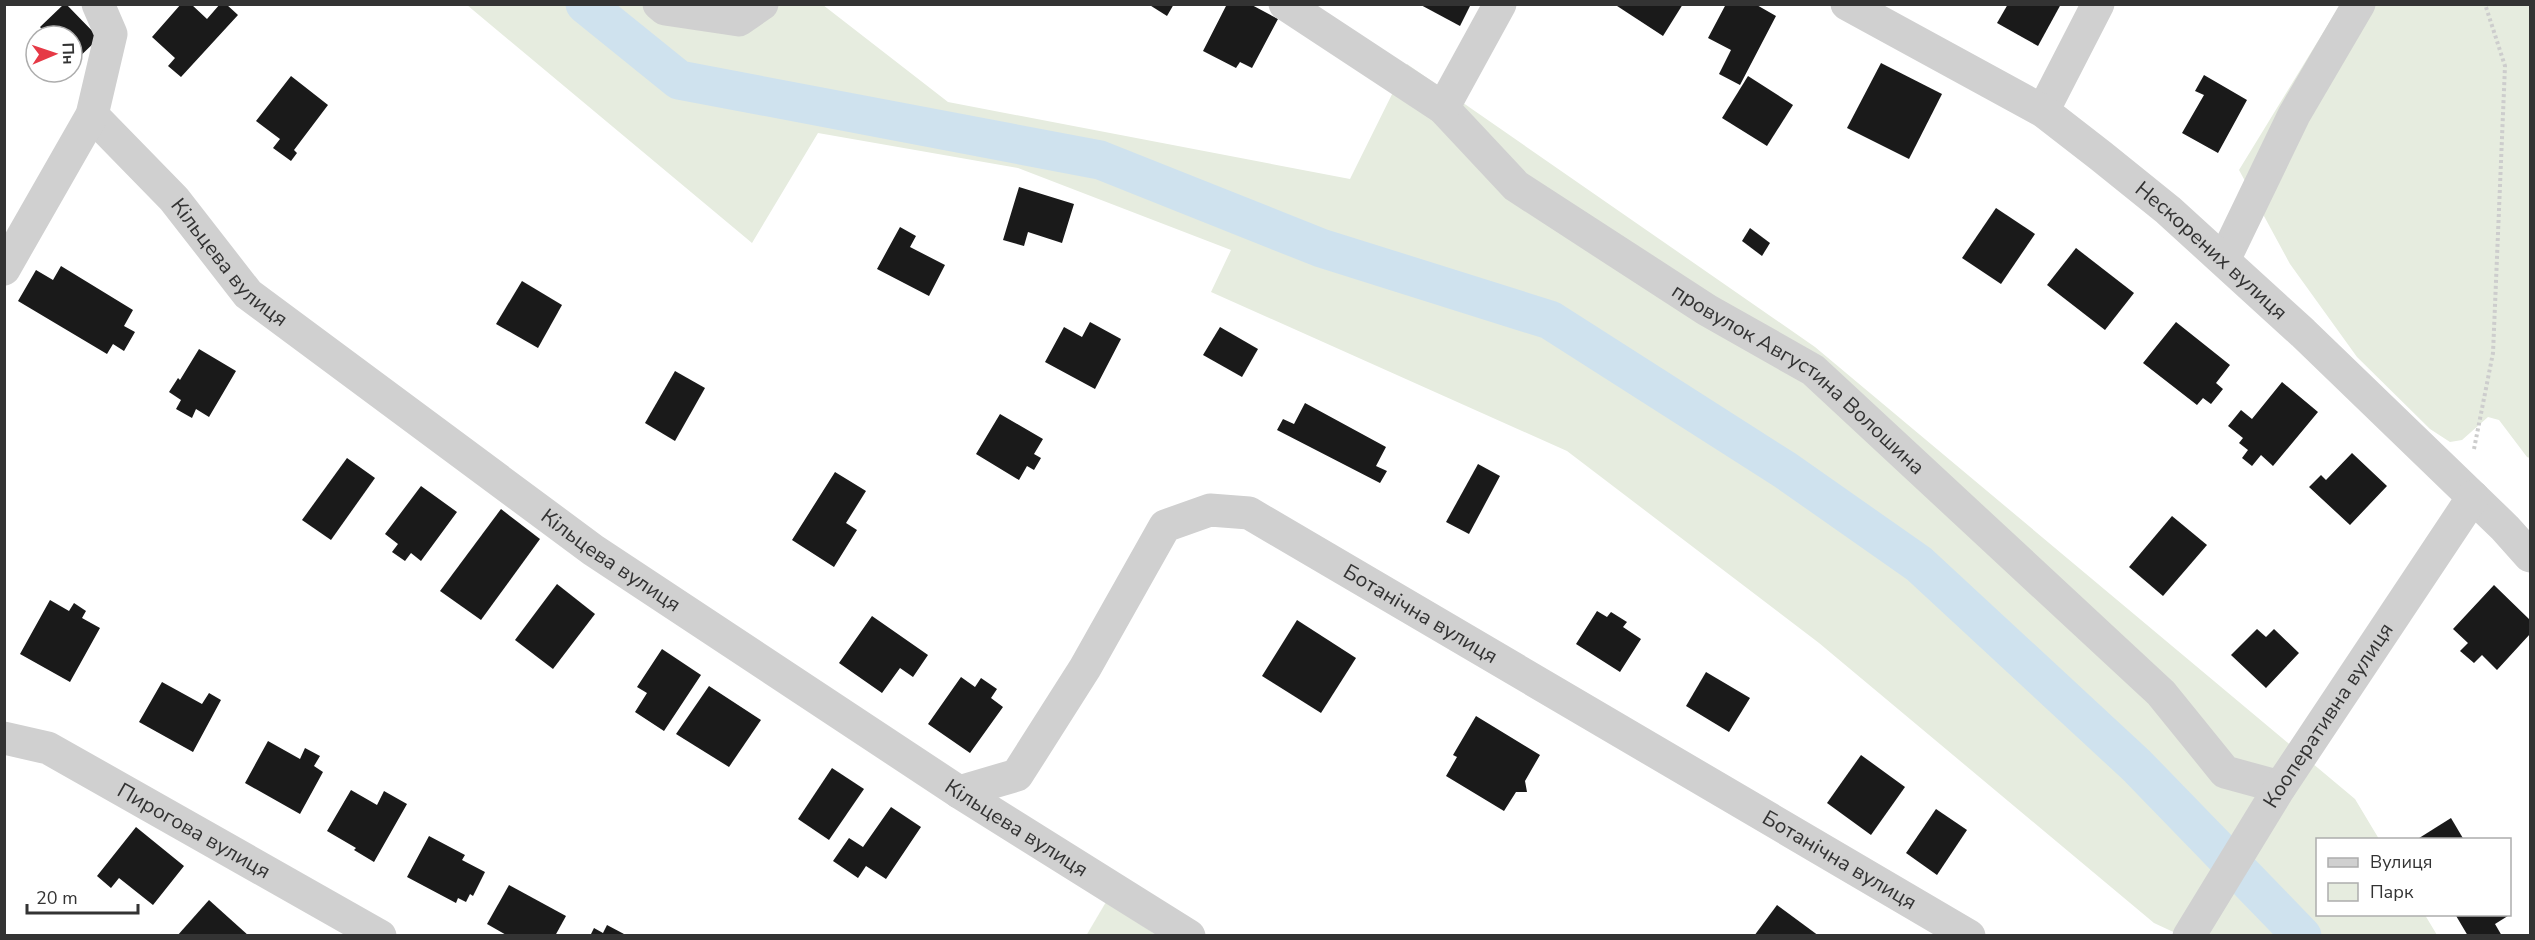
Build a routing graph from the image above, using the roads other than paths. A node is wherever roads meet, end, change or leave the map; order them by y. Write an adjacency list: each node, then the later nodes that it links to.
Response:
1 (98, 4): 11 (street)
2 (659, 4): 3 (street)
3 (762, 4)
4 (1285, 4): 9 (street, провулок Августина Волошина)
5 (1500, 4): 9 (street)
6 (1847, 4): 10 (street, Нескорених вулиця)
7 (2098, 4): 10 (street)
8 (2359, 4): 12 (street)
9 (1443, 108): 17 (street, провулок Августина Волошина)
10 (2043, 111): 12 (street, Нескорених вулиця)
11 (92, 115): 13 (street); 18 (street, Кільцева вулиця)
12 (2224, 260): 14 (street, Нескорених вулиця)
13 (4, 269)
14 (2467, 491): 15 (street, Нескорених вулиця); 17 (street, Кооперативна вулиця)
15 (2530, 556)
16 (4, 738): 20 (street, Пирогова вулиця)
17 (2280, 787): 19 (street, Кооперативна вулиця)
18 (960, 792): 21 (street, Кільцева вулиця); 22 (street, Ботанічна вулиця)
19 (2197, 930)
20 (380, 936)
21 (1190, 936)
22 (1969, 936)

